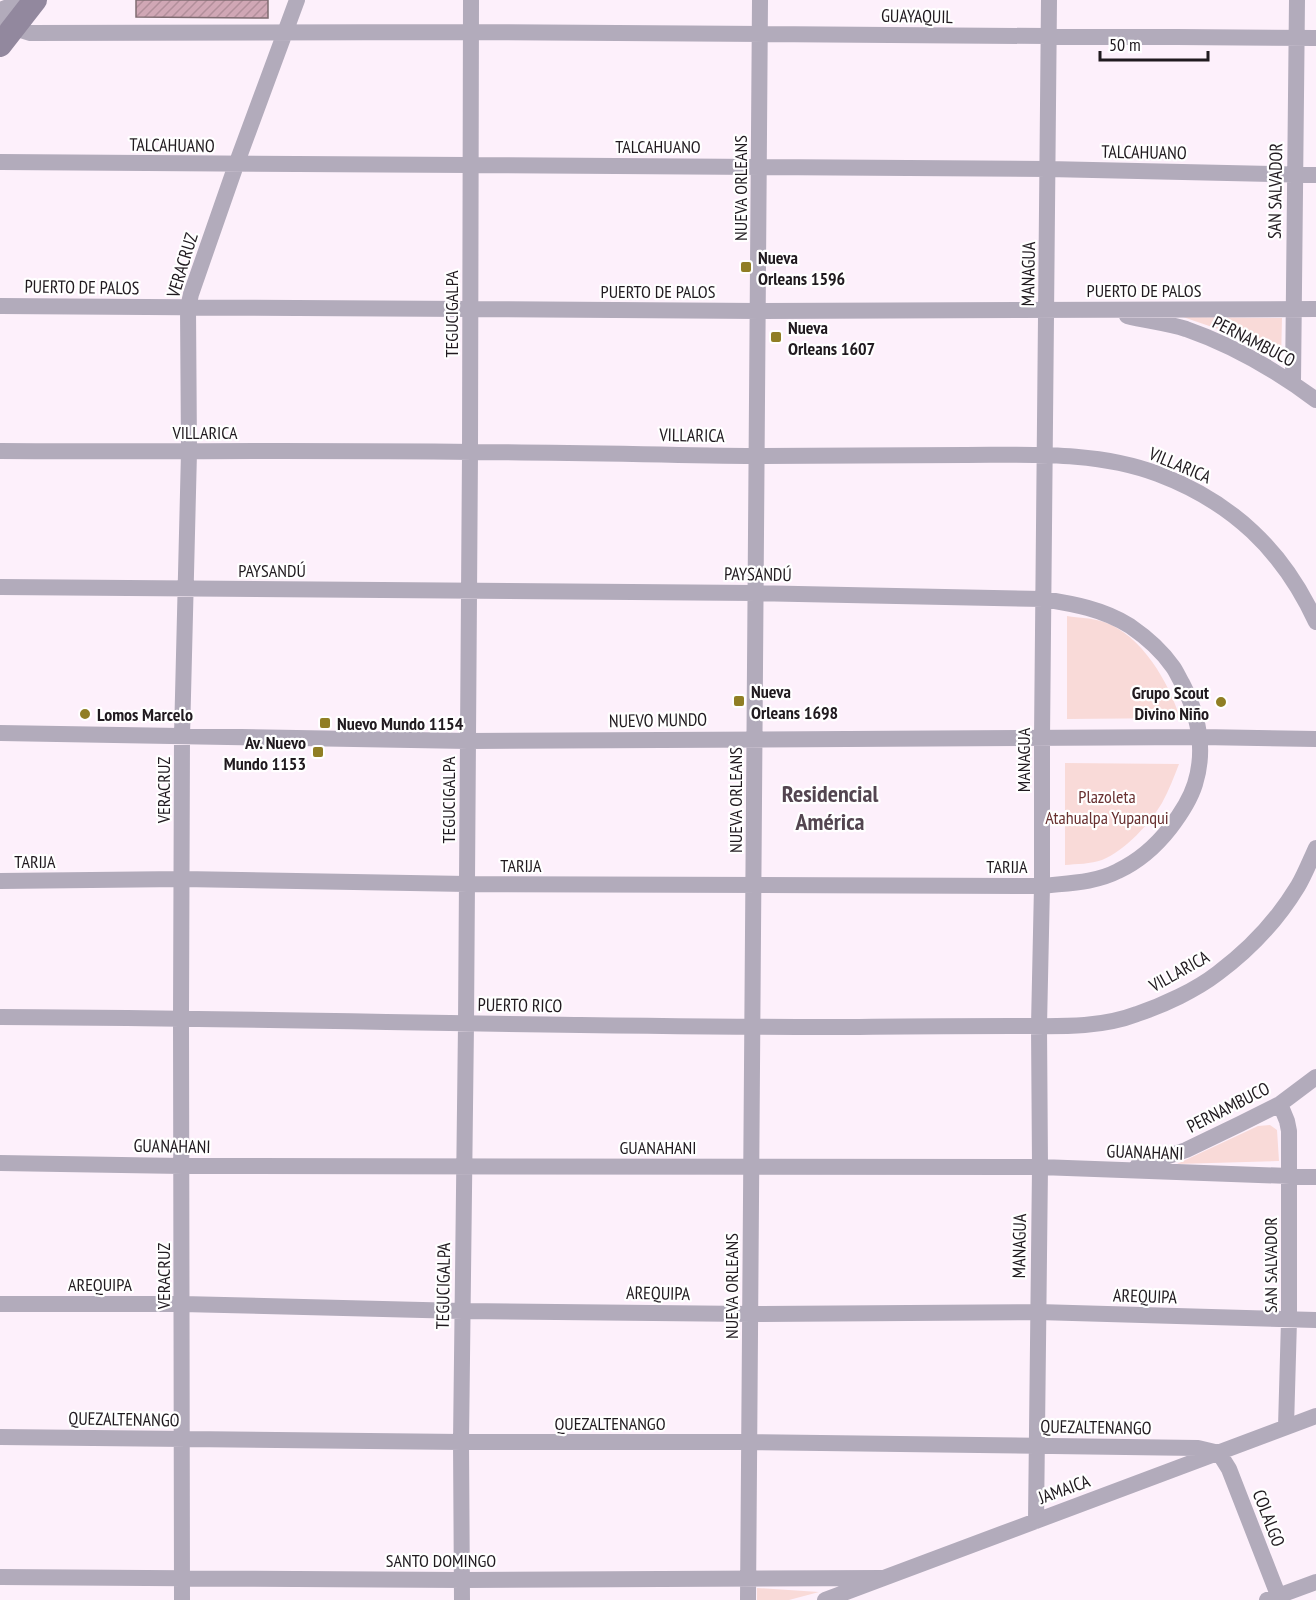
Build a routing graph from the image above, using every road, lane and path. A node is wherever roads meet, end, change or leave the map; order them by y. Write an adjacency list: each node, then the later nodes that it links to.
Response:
1 (27, 0): 8 (street)
2 (35, 0): 8 (main road)
3 (297, 0): 9 (street, VERACRUZ)
4 (471, 0): 10 (street, TEGUCIGALPA)
5 (760, 0): 11 (street, NUEVA ORLEANS)
6 (1049, 0): 12 (street, MANAGUA)
7 (1297, 0): 13 (street, SAN SALVADOR)
8 (4, 24): 9 (street, GUAYAQUIL)
9 (286, 32): 10 (street, GUAYAQUIL); 17 (street, VERACRUZ)
10 (471, 32): 11 (street, GUAYAQUIL); 16 (street, TEGUCIGALPA)
11 (760, 34): 12 (street, GUAYAQUIL); 18 (street, NUEVA ORLEANS)
12 (1049, 37): 13 (street, GUAYAQUIL); 19 (street, MANAGUA)
13 (1296, 38): 14 (street, GUAYAQUIL); 20 (street, SAN SALVADOR)
14 (1316, 38)
15 (0, 162): 17 (street, TALCAHUANO)
16 (471, 164): 17 (street, TALCAHUANO); 18 (street, TALCAHUANO); 24 (street, TEGUCIGALPA)
17 (236, 165): 23 (street, VERACRUZ)
18 (759, 166): 19 (street, TALCAHUANO); 29 (street, NUEVA ORLEANS)
19 (1048, 169): 20 (street, TALCAHUANO); 28 (street, MANAGUA)
20 (1295, 175): 21 (street, TALCAHUANO); 26 (street, SAN SALVADOR)
21 (1316, 175)
22 (0, 306): 23 (street, PUERTO DE PALOS)
23 (188, 308): 24 (street, PUERTO DE PALOS); 33 (street, VERACRUZ)
24 (470, 309): 29 (street, PUERTO DE PALOS); 34 (street, TEGUCIGALPA)
25 (1100, 309): 26 (street, PUERTO DE PALOS); 28 (street, PUERTO DE PALOS); 30 (street, PERNAMBUCO)
26 (1294, 309): 27 (street, PUERTO DE PALOS); 30 (street, SAN SALVADOR)
27 (1316, 309)
28 (1047, 310): 29 (street, PUERTO DE PALOS); 35 (street, MANAGUA)
29 (758, 311): 36 (street, NUEVA ORLEANS)
30 (1293, 383): 31 (street, PERNAMBUCO)
31 (1316, 400)
32 (0, 451): 33 (street, VILLARICA)
33 (189, 452): 34 (street, VILLARICA); 38 (street, VERACRUZ)
34 (470, 452): 36 (street, VILLARICA); 39 (street, TEGUCIGALPA)
35 (1045, 455): 36 (street, VILLARICA); 41 (street, MANAGUA); 42 (street, VILLARICA)
36 (756, 456): 40 (street, NUEVA ORLEANS)
37 (0, 587): 38 (street, PAYSANDÚ)
38 (186, 589): 39 (street, PAYSANDÚ); 44 (street, VERACRUZ)
39 (468, 591): 40 (street, PAYSANDÚ); 49 (street, TEGUCIGALPA)
40 (755, 593): 41 (street, PAYSANDÚ); 46 (street, NUEVA ORLEANS)
41 (1043, 599): 45 (street, PAYSANDÚ); 47 (street, MANAGUA)
42 (1316, 621)
43 (0, 734): 44 (street, NUEVO MUNDO)
44 (183, 736): 49 (street, NUEVO MUNDO); 51 (street, VERACRUZ)
45 (1201, 737): 47 (street, NUEVO MUNDO); 48 (street, NUEVO MUNDO); 55 (street, PAYSANDÚ)
46 (755, 738): 47 (street, NUEVO MUNDO); 49 (street, NUEVO MUNDO); 54 (street, NUEVA ORLEANS)
47 (1042, 738): 55 (street, MANAGUA)
48 (1316, 739)
49 (468, 741): 53 (street, TEGUCIGALPA)
50 (1316, 848): 59 (street, VILLARICA)
51 (182, 879): 52 (street, TARIJA); 53 (street, TARIJA); 57 (street, VERACRUZ)
52 (0, 881)
53 (467, 884): 54 (street, TARIJA); 58 (street, TEGUCIGALPA)
54 (754, 885): 55 (street, TARIJA); 60 (street, NUEVA ORLEANS)
55 (1042, 886): 59 (street, MANAGUA)
56 (0, 1017): 57 (street, PUERTO RICO)
57 (181, 1017): 58 (street, PUERTO RICO); 64 (street, VERACRUZ)
58 (466, 1024): 60 (street, PUERTO RICO); 65 (street, TEGUCIGALPA)
59 (1039, 1026): 60 (street, PUERTO RICO); 67 (street, MANAGUA)
60 (752, 1027): 66 (street, NUEVA ORLEANS)
61 (1316, 1077): 62 (street, PERNAMBUCO)
62 (1280, 1104): 68 (street, PERNAMBUCO); 69 (street, SAN SALVADOR)
63 (0, 1162): 64 (street, GUANAHANI)
64 (182, 1166): 65 (street, GUANAHANI); 72 (street, VERACRUZ)
65 (464, 1166): 66 (street, GUANAHANI); 73 (street, TEGUCIGALPA)
66 (752, 1167): 67 (street, GUANAHANI); 75 (street, NUEVA ORLEANS)
67 (1040, 1167): 68 (street, GUANAHANI); 74 (street, MANAGUA)
68 (1117, 1170): 69 (street, GUANAHANI)
69 (1289, 1177): 70 (street, GUANAHANI); 76 (street, SAN SALVADOR)
70 (1316, 1177)
71 (0, 1304): 72 (street, AREQUIPA)
72 (182, 1304): 73 (street, AREQUIPA); 81 (street, VERACRUZ)
73 (462, 1311): 75 (street, AREQUIPA); 82 (street, TEGUCIGALPA)
74 (1038, 1312): 75 (street, AREQUIPA); 76 (street, AREQUIPA); 84 (street, MANAGUA)
75 (750, 1314): 83 (street, NUEVA ORLEANS)
76 (1289, 1320): 77 (street, AREQUIPA); 79 (street, SAN SALVADOR)
77 (1316, 1320)
78 (1316, 1416): 79 (street, JAMAICA)
79 (1286, 1427): 85 (street, JAMAICA)
80 (0, 1437): 81 (street, QUEZALTENANGO)
81 (183, 1440): 82 (street, QUEZALTENANGO); 88 (street, VERACRUZ)
82 (461, 1442): 83 (street, QUEZALTENANGO); 91 (street, TEGUCIGALPA)
83 (750, 1442): 84 (street, QUEZALTENANGO); 90 (street, NUEVA ORLEANS)
84 (1036, 1446): 85 (street, QUEZALTENANGO); 86 (street, MANAGUA)
85 (1219, 1453): 86 (street, JAMAICA); 93 (street, COLALGO)
86 (1036, 1521): 89 (street, JAMAICA)
87 (0, 1577): 88 (street, SANTO DOMINGO)
88 (183, 1577): 91 (street, SANTO DOMINGO); 94 (street, VERACRUZ)
89 (882, 1578): 90 (street, SANTO DOMINGO); 97 (street, JAMAICA)
90 (748, 1579): 91 (street, SANTO DOMINGO); 96 (street, NUEVA ORLEANS)
91 (463, 1580): 95 (street, TEGUCIGALPA)
92 (1316, 1582): 93 (street)
93 (1275, 1599)
94 (182, 1600)
95 (462, 1600)
96 (748, 1600)
97 (825, 1600)

